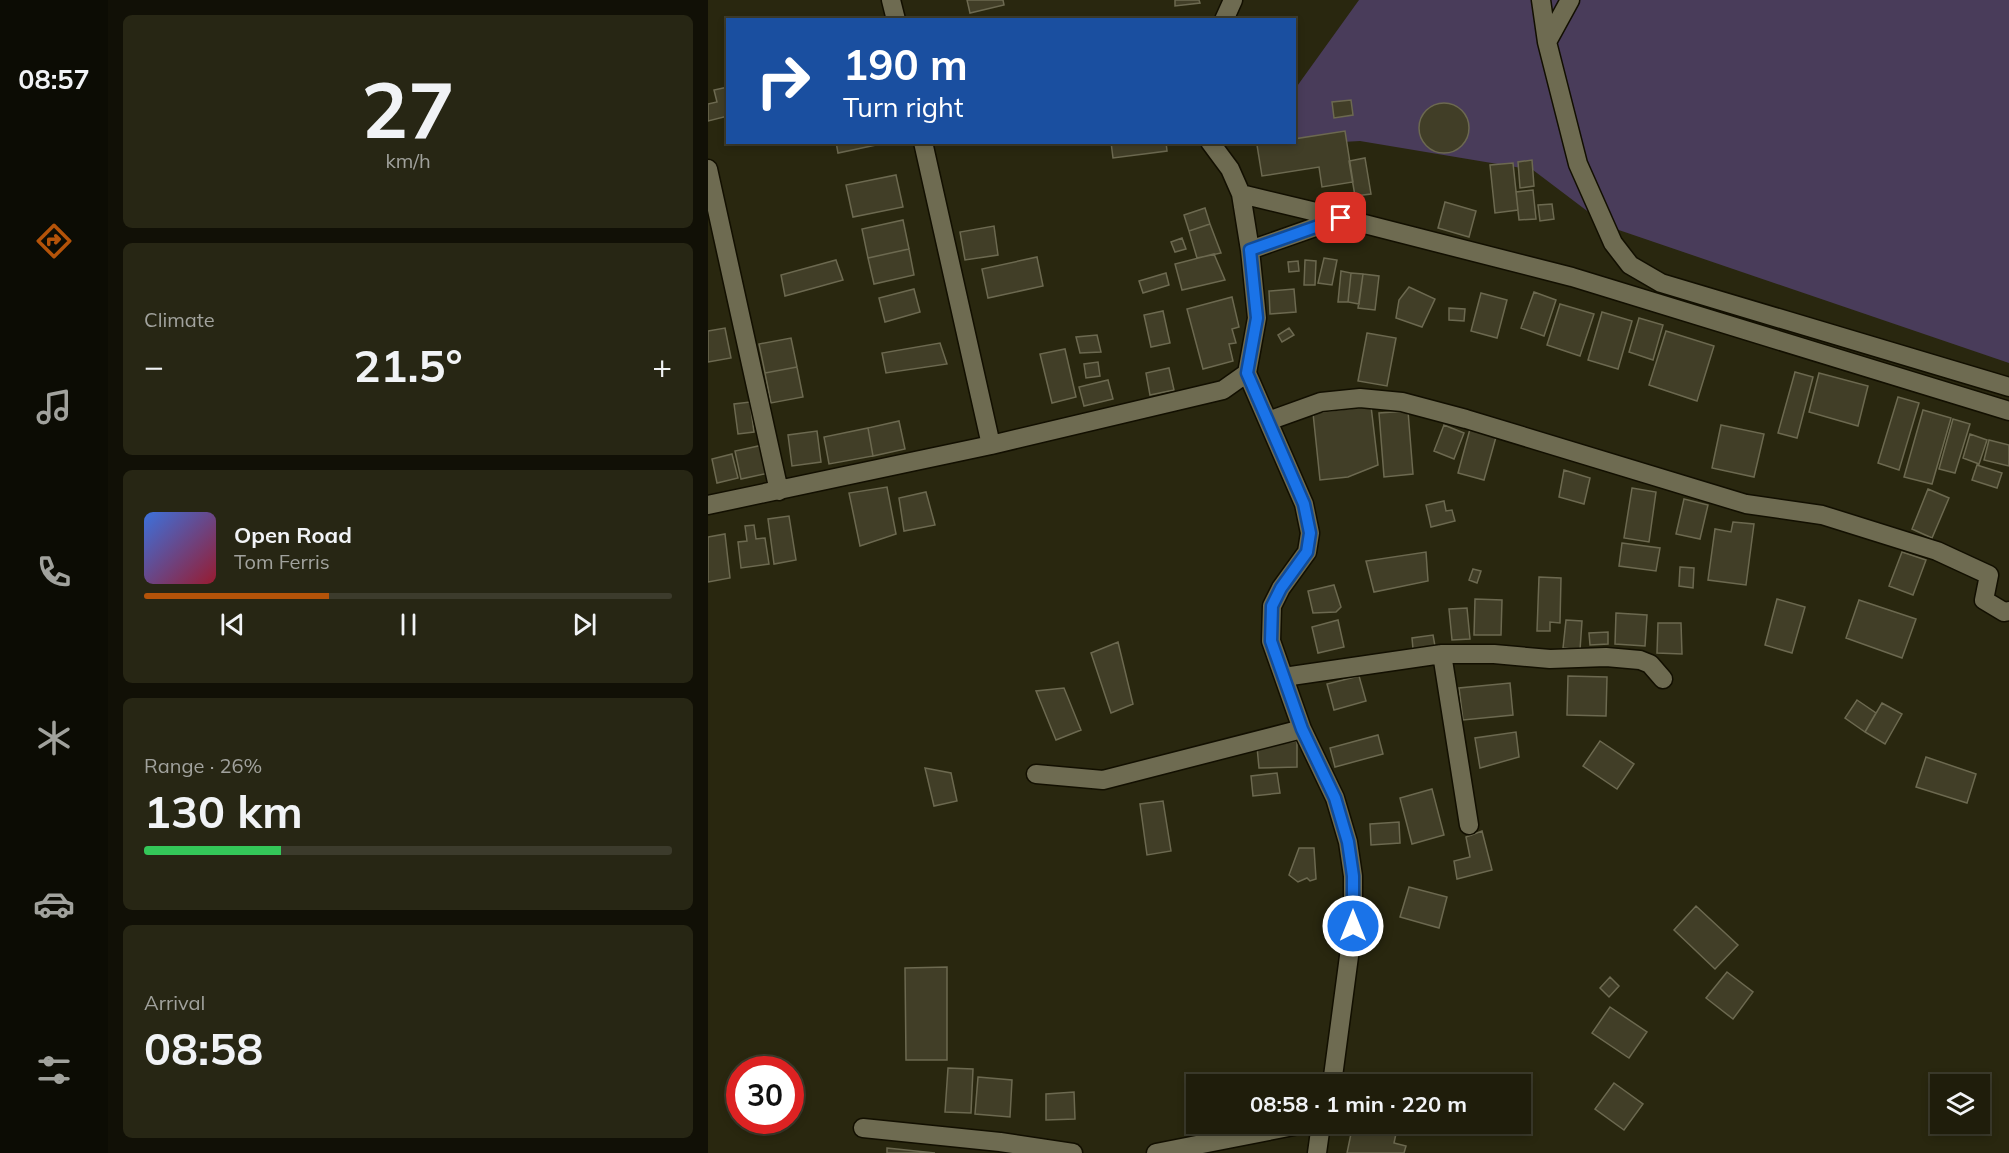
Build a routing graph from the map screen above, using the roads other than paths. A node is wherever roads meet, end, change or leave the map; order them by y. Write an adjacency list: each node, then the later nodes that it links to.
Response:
1 (891, 0): 5 (street)
2 (1233, 0): 6 (street)
3 (1542, 0): 7 (street)
4 (1570, 0): 7 (street)
5 (896, 18)
6 (1225, 18)
7 (1547, 42): 15 (street)
8 (923, 144): 18 (street)
9 (1211, 144): 11 (street)
10 (708, 169): 19 (street)
11 (1241, 194): 12 (street); 13 (street)
12 (1341, 218): 13 (street); 16 (street)
13 (1250, 250): 14 (street)
14 (1247, 373): 17 (street); 18 (street)
15 (2009, 387)
16 (2009, 411)
17 (1268, 421): 21 (street); 23 (street)
18 (991, 445): 19 (street)
19 (779, 491): 20 (street)
20 (708, 505)
21 (2009, 611)
22 (1442, 654): 23 (street); 24 (street); 27 (street)
23 (1284, 677): 25 (street)
24 (1664, 680)
25 (1302, 729): 26 (street); 28 (street)
26 (1036, 774)
27 (1469, 825)
28 (1333, 1074)
29 (863, 1128): 32 (street)
30 (1253, 1134): 33 (street)
31 (1320, 1134): 34 (street)
32 (1073, 1153)
33 (1156, 1153)
34 (1317, 1153)

